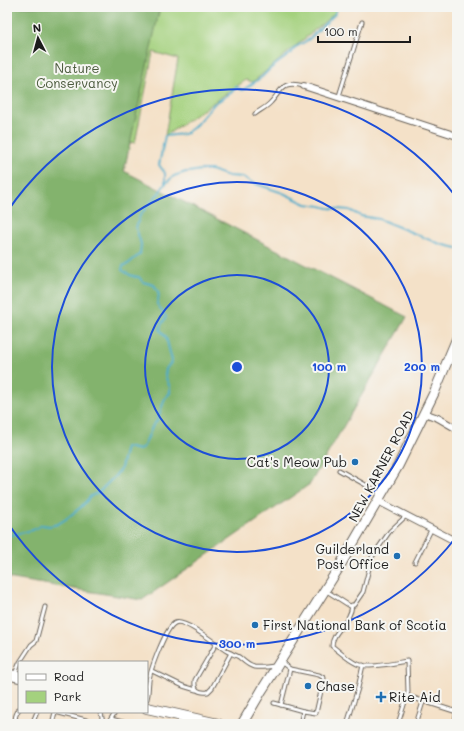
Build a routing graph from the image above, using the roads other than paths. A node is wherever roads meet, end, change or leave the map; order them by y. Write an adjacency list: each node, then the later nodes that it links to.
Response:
1 (362, 22): 3 (lane)
2 (304, 86): 3 (street); 4 (lane)
3 (338, 97): 5 (street)
4 (255, 114)
5 (457, 136)
6 (457, 338): 7 (main road, NEW KARNER ROAD)
7 (424, 413): 8 (street); 10 (main road, NEW KARNER ROAD)
8 (457, 429)
9 (339, 470): 10 (lane)
10 (380, 497): 11 (street); 15 (main road, NEW KARNER ROAD)
11 (406, 516): 12 (street); 16 (lane)
12 (431, 530): 13 (street); 14 (lane)
13 (457, 542)
14 (415, 562)
15 (325, 589): 16 (lane); 21 (main road, NEW KARNER ROAD)
16 (352, 605): 23 (lane)
17 (45, 607): 20 (lane)
18 (216, 644): 19 (lane); 25 (lane); 28 (lane)
19 (231, 653): 21 (lane); 28 (lane)
20 (20, 661)
21 (279, 664): 24 (lane); 53 (main road, NEW KARNER ROAD)
22 (18, 665): 26 (lane)
23 (362, 665): 30 (lane); 55 (lane)
24 (290, 670): 33 (lane); 36 (lane)
25 (152, 671): 27 (lane); 28 (lane)
26 (14, 675)
27 (148, 681): 29 (lane)
28 (197, 690)
29 (148, 694)
30 (406, 696): 31 (lane); 56 (lane)
31 (423, 702): 37 (lane); 57 (lane)
32 (274, 703): 33 (lane)
33 (281, 705): 36 (lane)
34 (148, 708): 52 (main road)
35 (18, 711): 45 (lane)
36 (303, 711): 54 (lane)
37 (457, 712): 58 (lane)
38 (38, 713): 46 (lane)
39 (55, 713): 47 (lane)
40 (59, 713): 48 (lane)
41 (101, 713): 49 (lane)
42 (114, 713): 43 (lane)
43 (111, 719): 44 (lane); 50 (lane)
44 (122, 723): 51 (lane)
45 (18, 724)
46 (32, 724)
47 (52, 724)
48 (85, 724)
49 (103, 724)
50 (108, 724)
51 (130, 724)
52 (218, 724)
53 (242, 724)
54 (300, 724)
55 (358, 724)
56 (398, 724)
57 (416, 724)
58 (454, 724)

